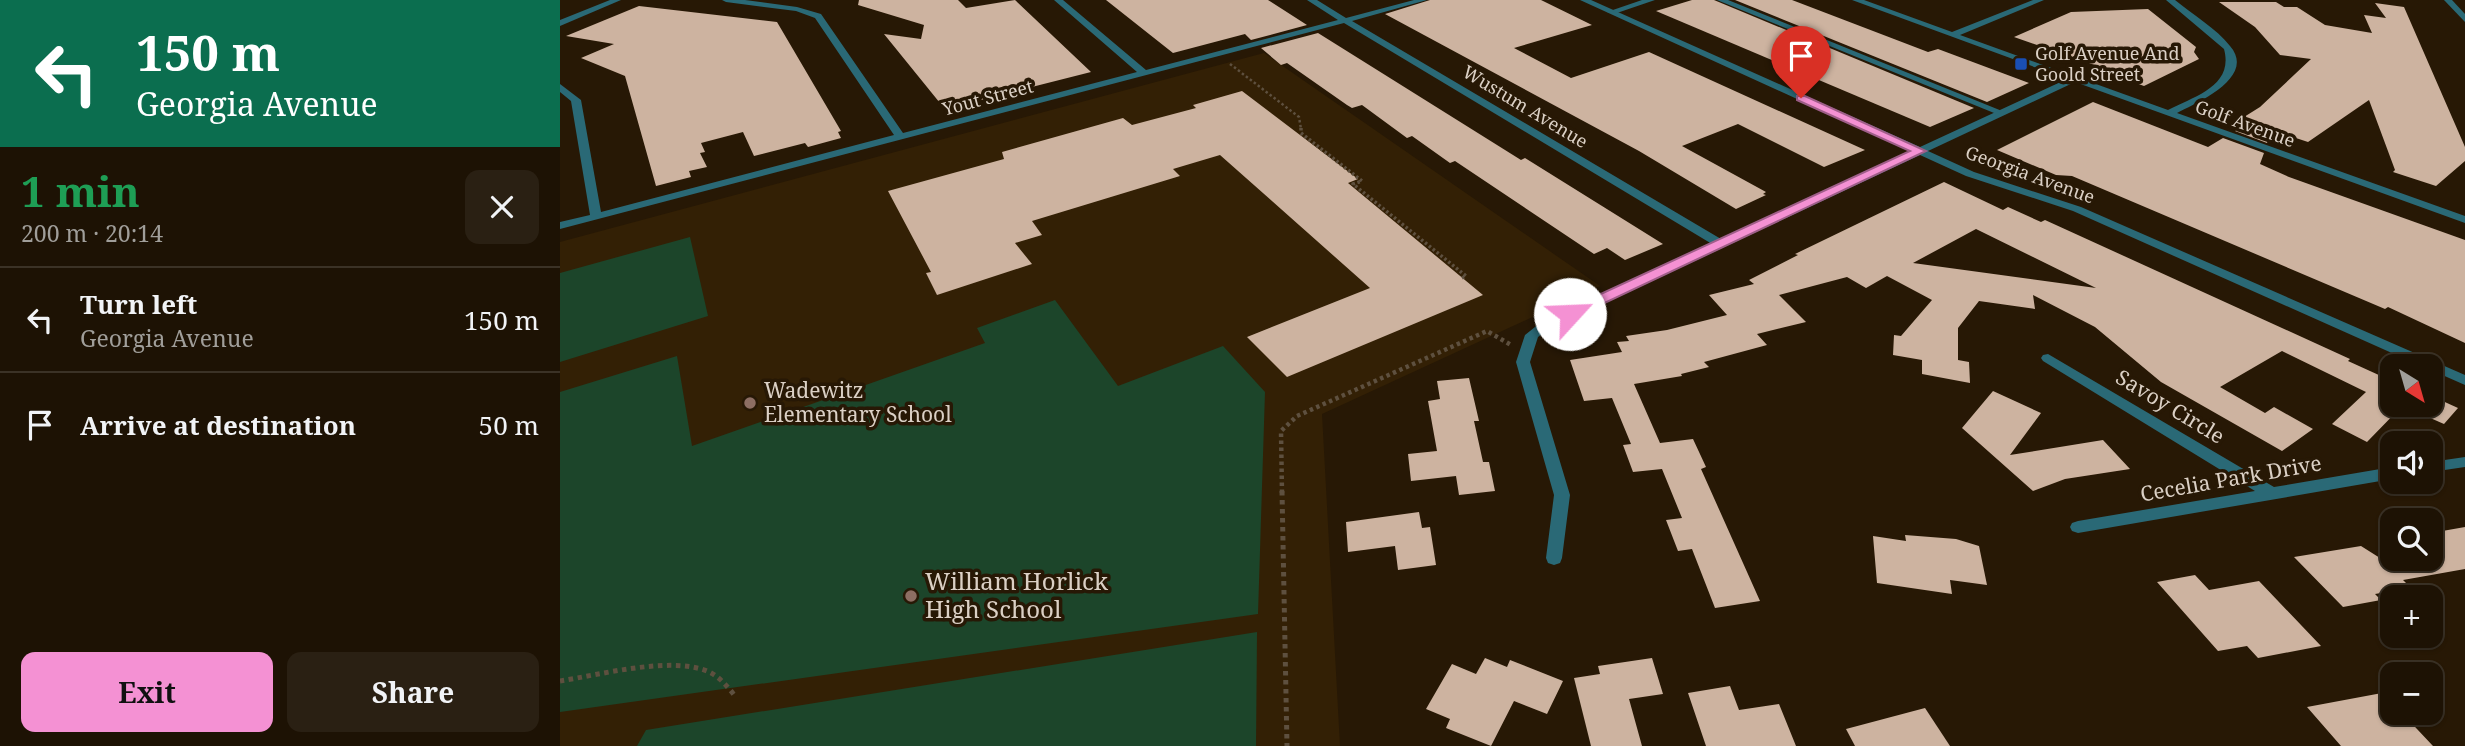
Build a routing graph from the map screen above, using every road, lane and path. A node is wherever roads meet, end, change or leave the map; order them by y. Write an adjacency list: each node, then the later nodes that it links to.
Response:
1 (617, 0): 16 (street)
2 (726, 0): 24 (street)
3 (1058, 0): 19 (street)
4 (1311, 0): 15 (street, Wustum Avenue)
5 (1423, 0): 15 (street, Yout Street)
6 (1584, 0): 13 (street, Georgia Avenue)
7 (1651, 0): 13 (street)
8 (1721, 0): 22 (street)
9 (1856, 0): 17 (street, Golf Avenue)
10 (2040, 0): 17 (street)
11 (2170, 0): 23 (street)
12 (2448, 0): 14 (street)
13 (1611, 12): 25 (street, Georgia Avenue)
14 (2465, 19)
15 (1346, 20): 19 (street, Yout Street); 29 (street, Wustum Avenue)
16 (560, 23)
17 (1951, 35): 20 (street, Golf Avenue)
18 (1227, 62): 30 (path)
19 (1144, 73): 24 (street, Yout Street)
20 (2075, 79): 22 (street); 23 (street, Golf Avenue)
21 (560, 87): 26 (street)
22 (2002, 113): 25 (street)
23 (2169, 113): 27 (street, Golf Avenue)
24 (900, 137): 26 (street, Yout Street)
25 (1920, 151): 29 (street); 33 (street, Georgia Avenue)
26 (596, 217): 28 (street, Yout Street)
27 (2465, 220)
28 (560, 226)
29 (1721, 244): 31 (street)
30 (1462, 278)
31 (1525, 348): 39 (street); 42 (path)
32 (2048, 358): 37 (street, Savoy Circle)
33 (2465, 380)
34 (2465, 462): 35 (street)
35 (2443, 465)
36 (2380, 475): 37 (street, Cecelia Park Drive)
37 (2269, 492): 38 (street, Cecelia Park Drive)
38 (2078, 527)
39 (1554, 558)
40 (560, 681): 41 (path)
41 (735, 696)
42 (1287, 746)

